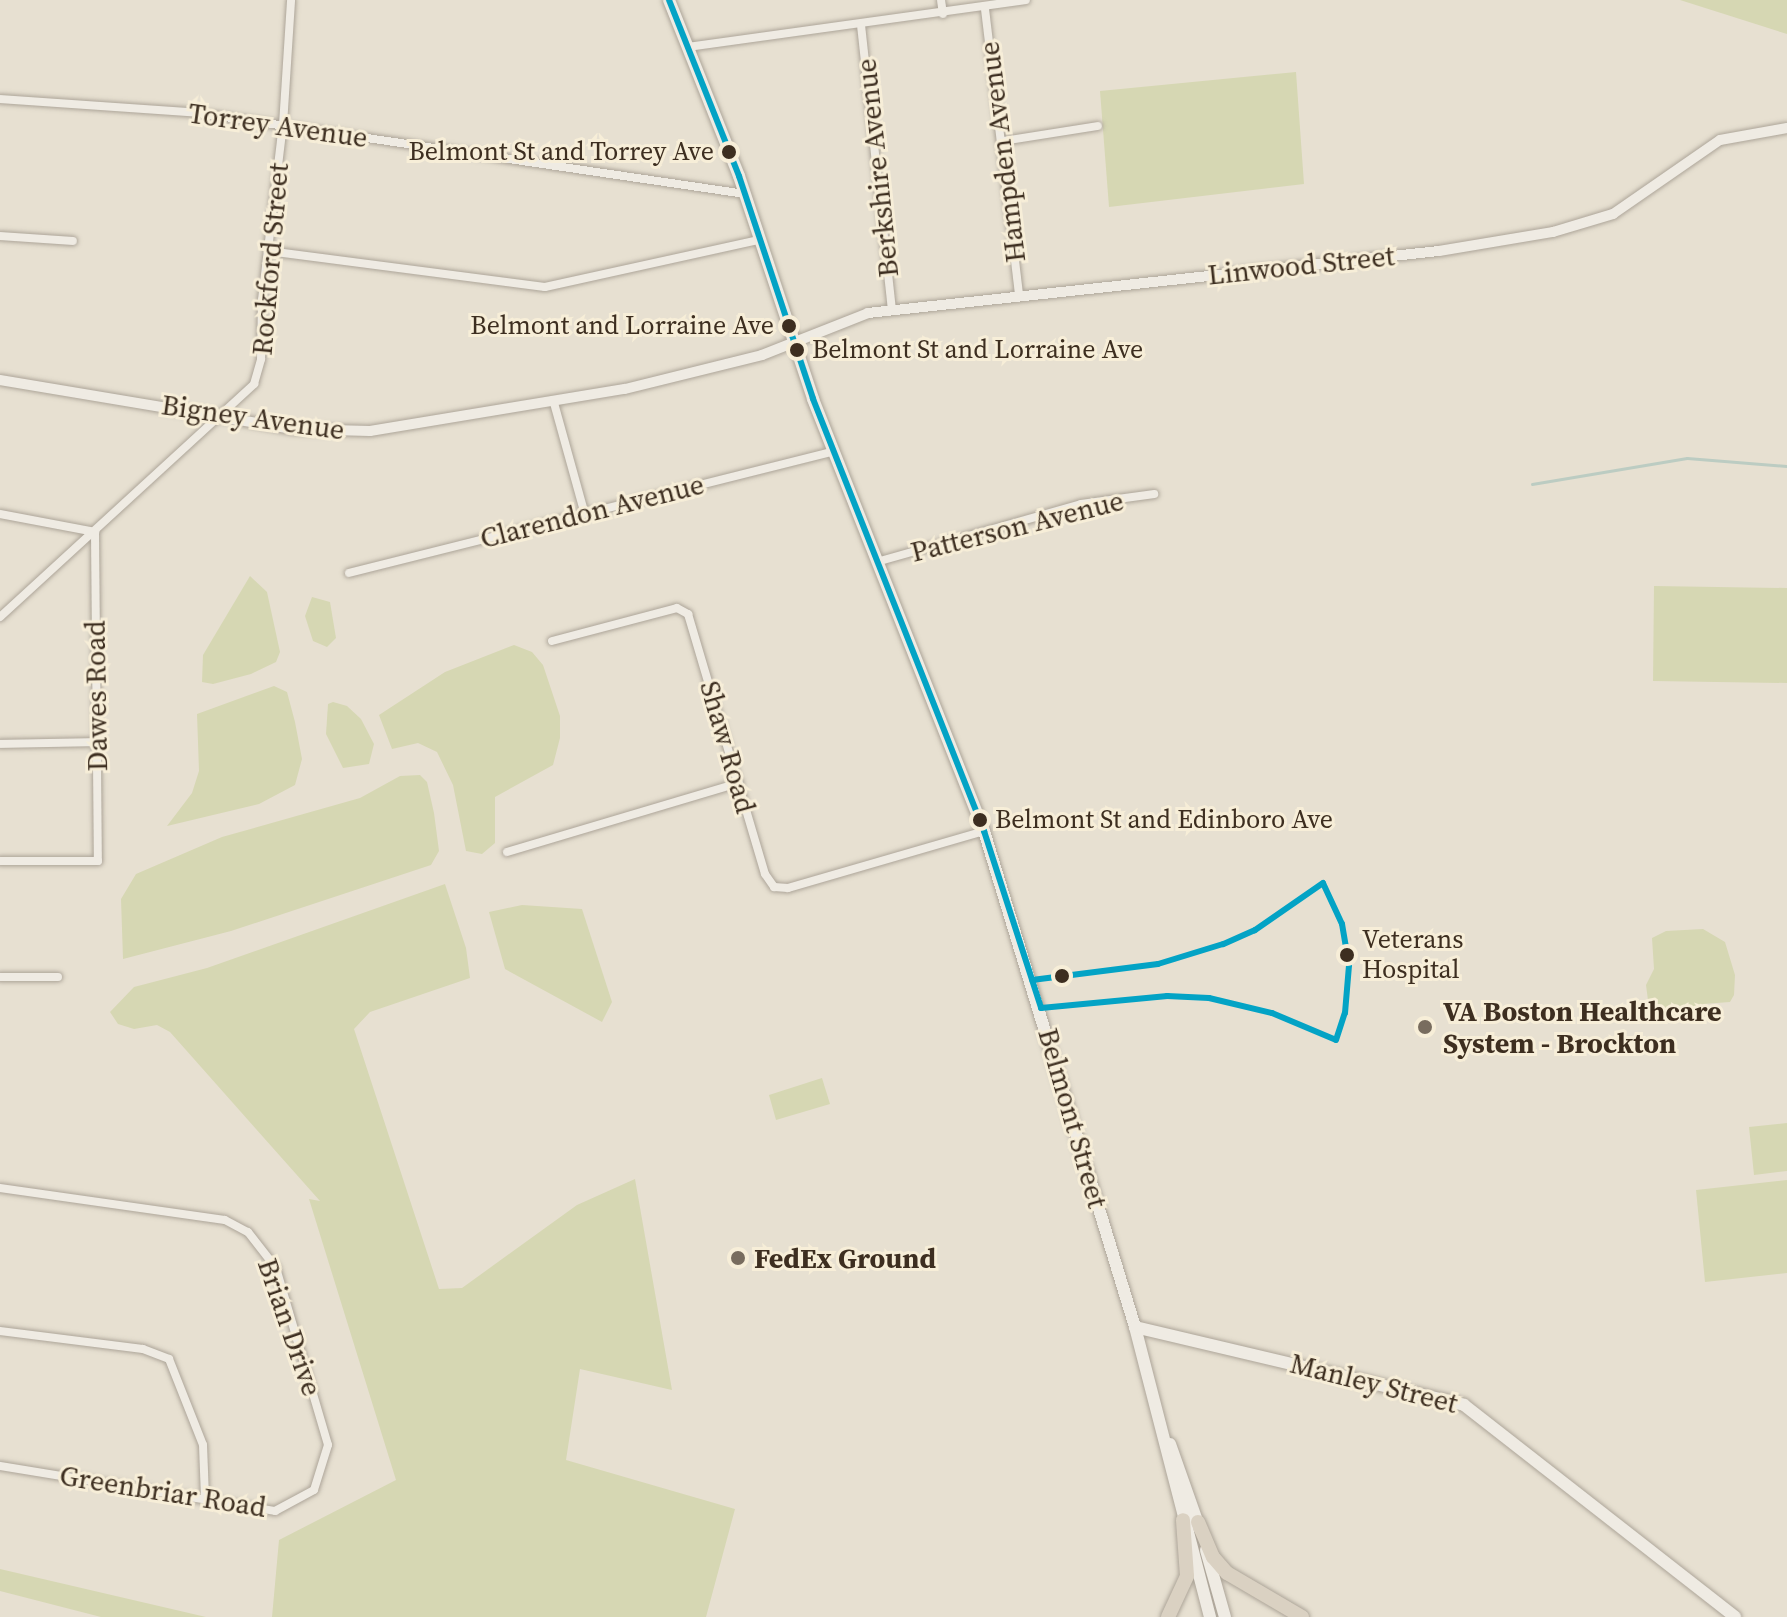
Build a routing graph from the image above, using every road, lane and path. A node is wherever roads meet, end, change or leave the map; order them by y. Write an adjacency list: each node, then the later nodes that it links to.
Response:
1 (291, 0): 10 (street, Rockford Street)
2 (669, 0): 8 (main road, Belmont Street)
3 (941, 0): 6 (street)
4 (1026, 0): 5 (street)
5 (985, 9): 6 (street); 13 (street, Hampden Avenue)
6 (943, 14): 7 (street)
7 (861, 25): 8 (street); 20 (street, Berkshire Avenue)
8 (688, 47): 14 (main road, Belmont Street)
9 (0, 99): 10 (street, Torrey Avenue)
10 (283, 125): 14 (street, Torrey Avenue); 18 (street, Rockford Street)
11 (1098, 126): 13 (street)
12 (1787, 128): 19 (street, Linwood Street)
13 (1003, 141): 19 (street, Hampden Avenue)
14 (745, 194): 16 (main road, Belmont Street)
15 (0, 236): 17 (street)
16 (758, 240): 18 (street); 21 (main road, Belmont Street)
17 (73, 241)
18 (268, 251): 24 (street, Rockford Street)
19 (1019, 296): 20 (street, Linwood Street)
20 (892, 310): 21 (street, Linwood Street)
21 (792, 340): 23 (street, Bigney Avenue); 25 (main road, Belmont Street)
22 (0, 380): 24 (street, Bigney Avenue)
23 (554, 403): 24 (street, Bigney Avenue); 27 (street)
24 (219, 415): 29 (street, Rockford Street)
25 (835, 451): 27 (street, Clarendon Avenue); 30 (main road, Belmont Street)
26 (1154, 494): 30 (street, Patterson Avenue)
27 (584, 511): 31 (street, Clarendon Avenue)
28 (0, 514): 29 (street)
29 (95, 532): 32 (street, Rockford Street); 34 (street, Dawes Road)
30 (880, 561): 37 (main road, Belmont Street)
31 (349, 573)
32 (0, 617)
33 (552, 641): 36 (street, Shaw Road)
34 (97, 742): 35 (street); 39 (street, Dawes Road)
35 (0, 744)
36 (739, 783): 37 (street, Shaw Road); 38 (street)
37 (984, 831): 43 (main road, Belmont Street)
38 (507, 852)
39 (0, 861)
40 (0, 977): 41 (street)
41 (58, 977)
42 (0, 1188): 46 (street, Brian Drive)
43 (1135, 1327): 48 (main road, Belmont Street); 53 (main road, Manley Street)
44 (0, 1331): 47 (street)
45 (0, 1466): 47 (street, Greenbriar Road)
46 (317, 1486): 47 (street, Greenbriar Road)
47 (205, 1497)
48 (1190, 1521): 49 (highway); 50 (main road, Belmont Street); 51 (main road, Belmont Street); 52 (highway)
49 (1168, 1617)
50 (1210, 1617)
51 (1225, 1617)
52 (1302, 1617)
53 (1735, 1617)

